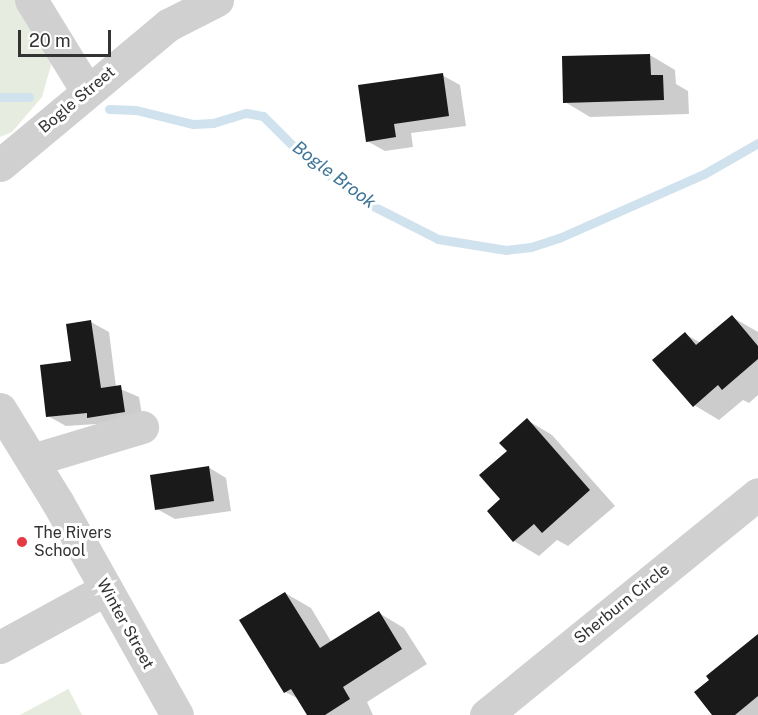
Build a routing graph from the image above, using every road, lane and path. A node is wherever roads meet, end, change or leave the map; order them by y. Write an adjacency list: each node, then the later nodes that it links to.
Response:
1 (31, 0): 3 (street)
2 (217, 0): 3 (street, Bogle Street)
3 (87, 91): 4 (street, Bogle Street)
4 (0, 165)
5 (0, 409): 7 (street, Winter Street)
6 (142, 427): 7 (street)
7 (32, 460): 9 (street, Winter Street)
8 (758, 494): 12 (street, Sherburn Circle)
9 (106, 589): 10 (street); 11 (street, Winter Street)
10 (0, 647)
11 (177, 715)
12 (486, 715)

